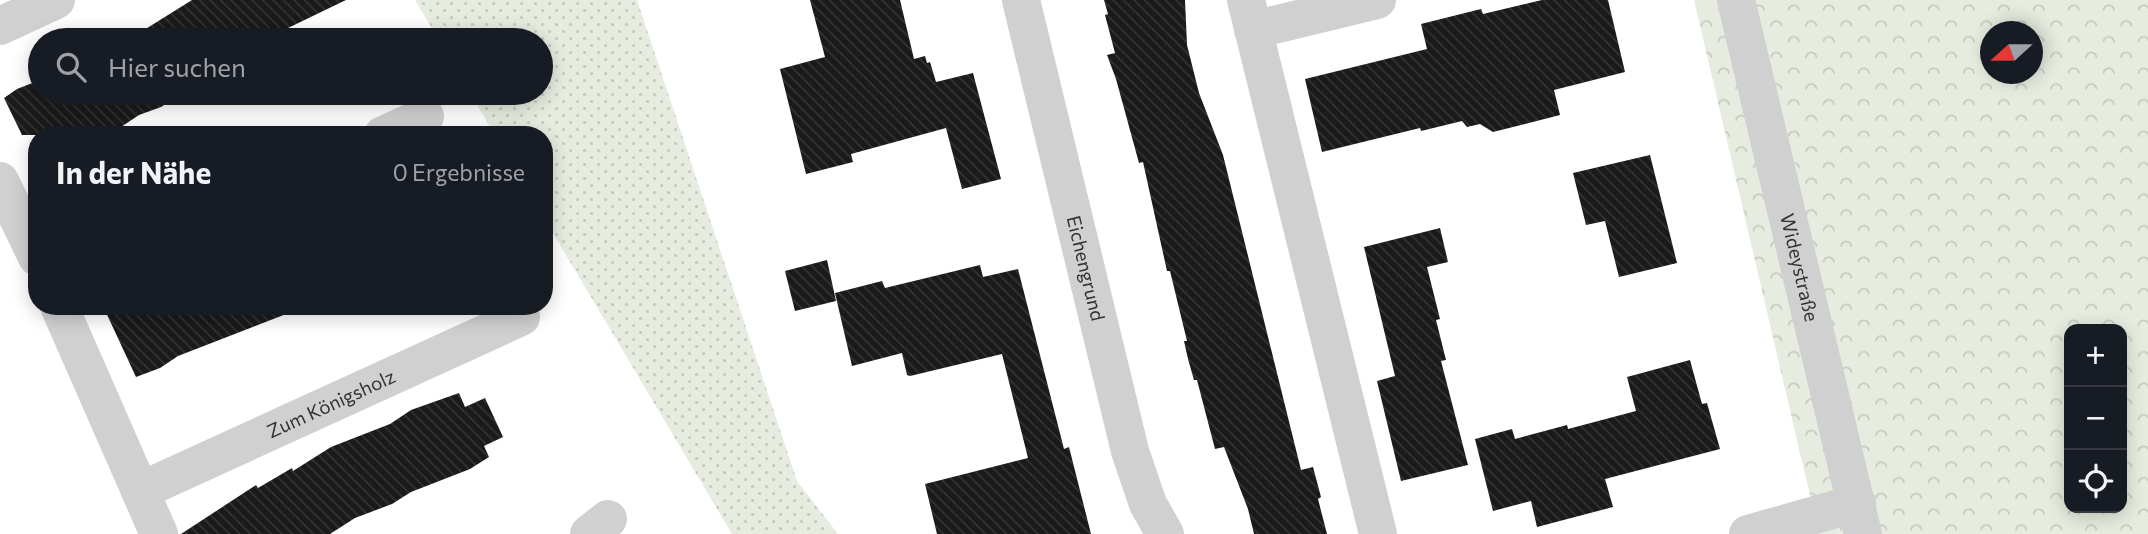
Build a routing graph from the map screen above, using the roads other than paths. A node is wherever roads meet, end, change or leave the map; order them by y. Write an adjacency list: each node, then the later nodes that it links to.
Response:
1 (56, 0): 6 (street)
2 (1021, 0): 16 (street, Eichengrund)
3 (1377, 0): 5 (street)
4 (1736, 0): 14 (street, Wideystraße)
5 (1249, 15): 17 (street)
6 (0, 26)
7 (425, 116): 8 (street)
8 (403, 126)
9 (0, 181): 10 (street)
10 (28, 239)
11 (63, 315): 13 (street)
12 (522, 317): 13 (street, Zum Königsholz)
13 (140, 491): 15 (street)
14 (1860, 518): 18 (street)
15 (159, 534)
16 (1165, 534)
17 (1378, 534)
18 (1748, 534)

